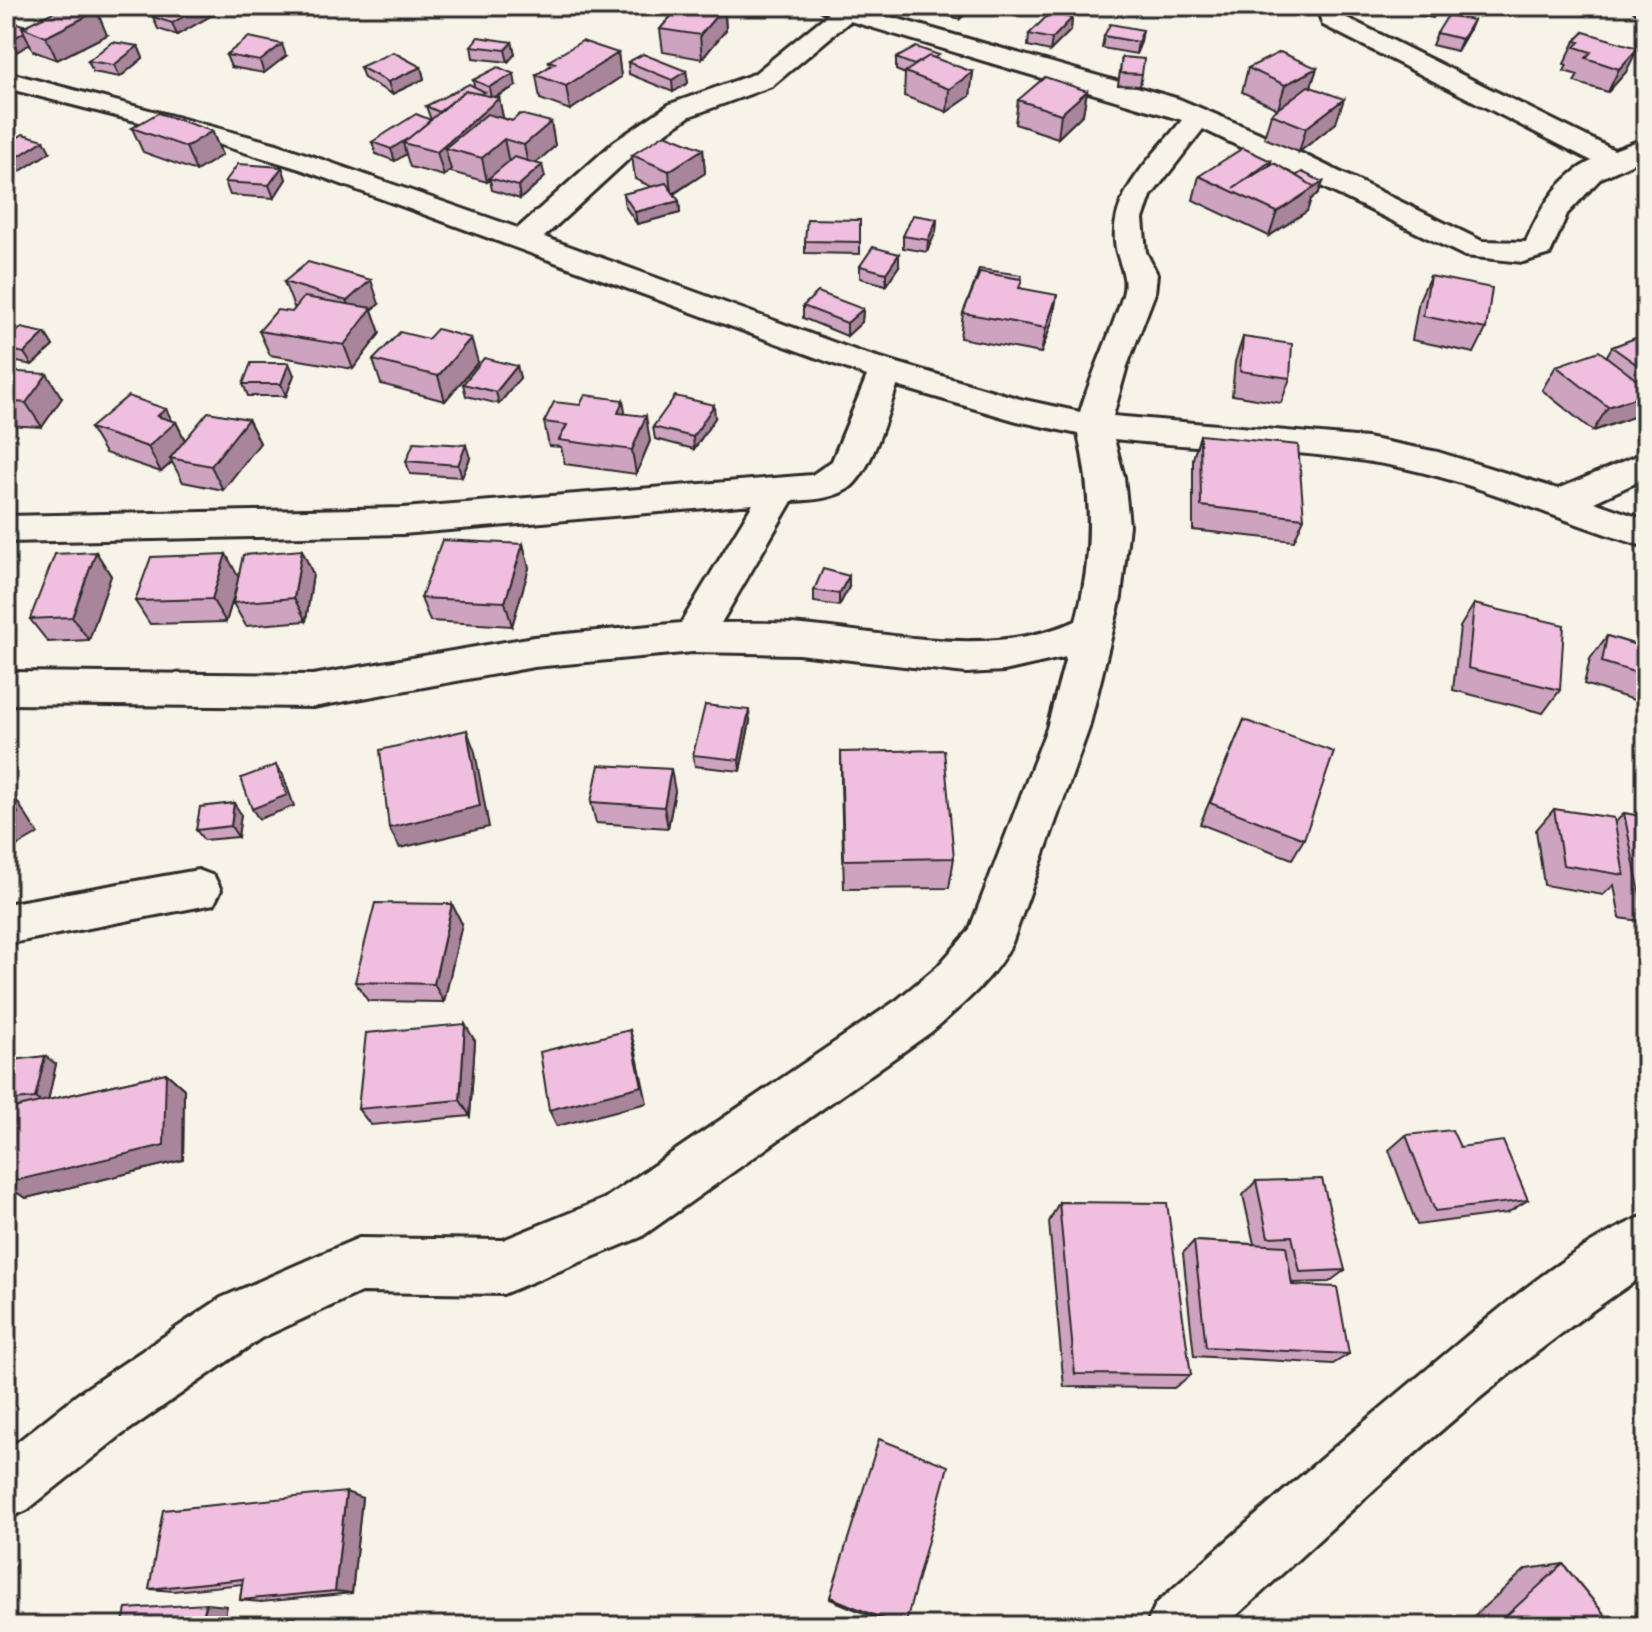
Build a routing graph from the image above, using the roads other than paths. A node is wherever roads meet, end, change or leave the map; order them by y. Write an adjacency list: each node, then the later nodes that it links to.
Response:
1 (1328, 6): 6 (street)
2 (843, 8): 4 (street); 7 (street)
3 (6, 80): 7 (street)
4 (1198, 118): 6 (street); 9 (street)
5 (1646, 146): 6 (street)
6 (1612, 160)
7 (522, 241): 8 (street)
8 (886, 372): 9 (street); 11 (street)
9 (1093, 425): 12 (street); 15 (street)
10 (1646, 464): 12 (street)
11 (781, 489): 13 (street); 16 (street)
12 (1558, 504): 14 (street)
13 (6, 529)
14 (1646, 534)
15 (1094, 630): 16 (street); 21 (street)
16 (693, 637): 17 (street)
17 (6, 688)
18 (198, 890): 19 (street)
19 (6, 924)
20 (1646, 1242): 22 (street)
21 (6, 1489)
22 (1178, 1626)

